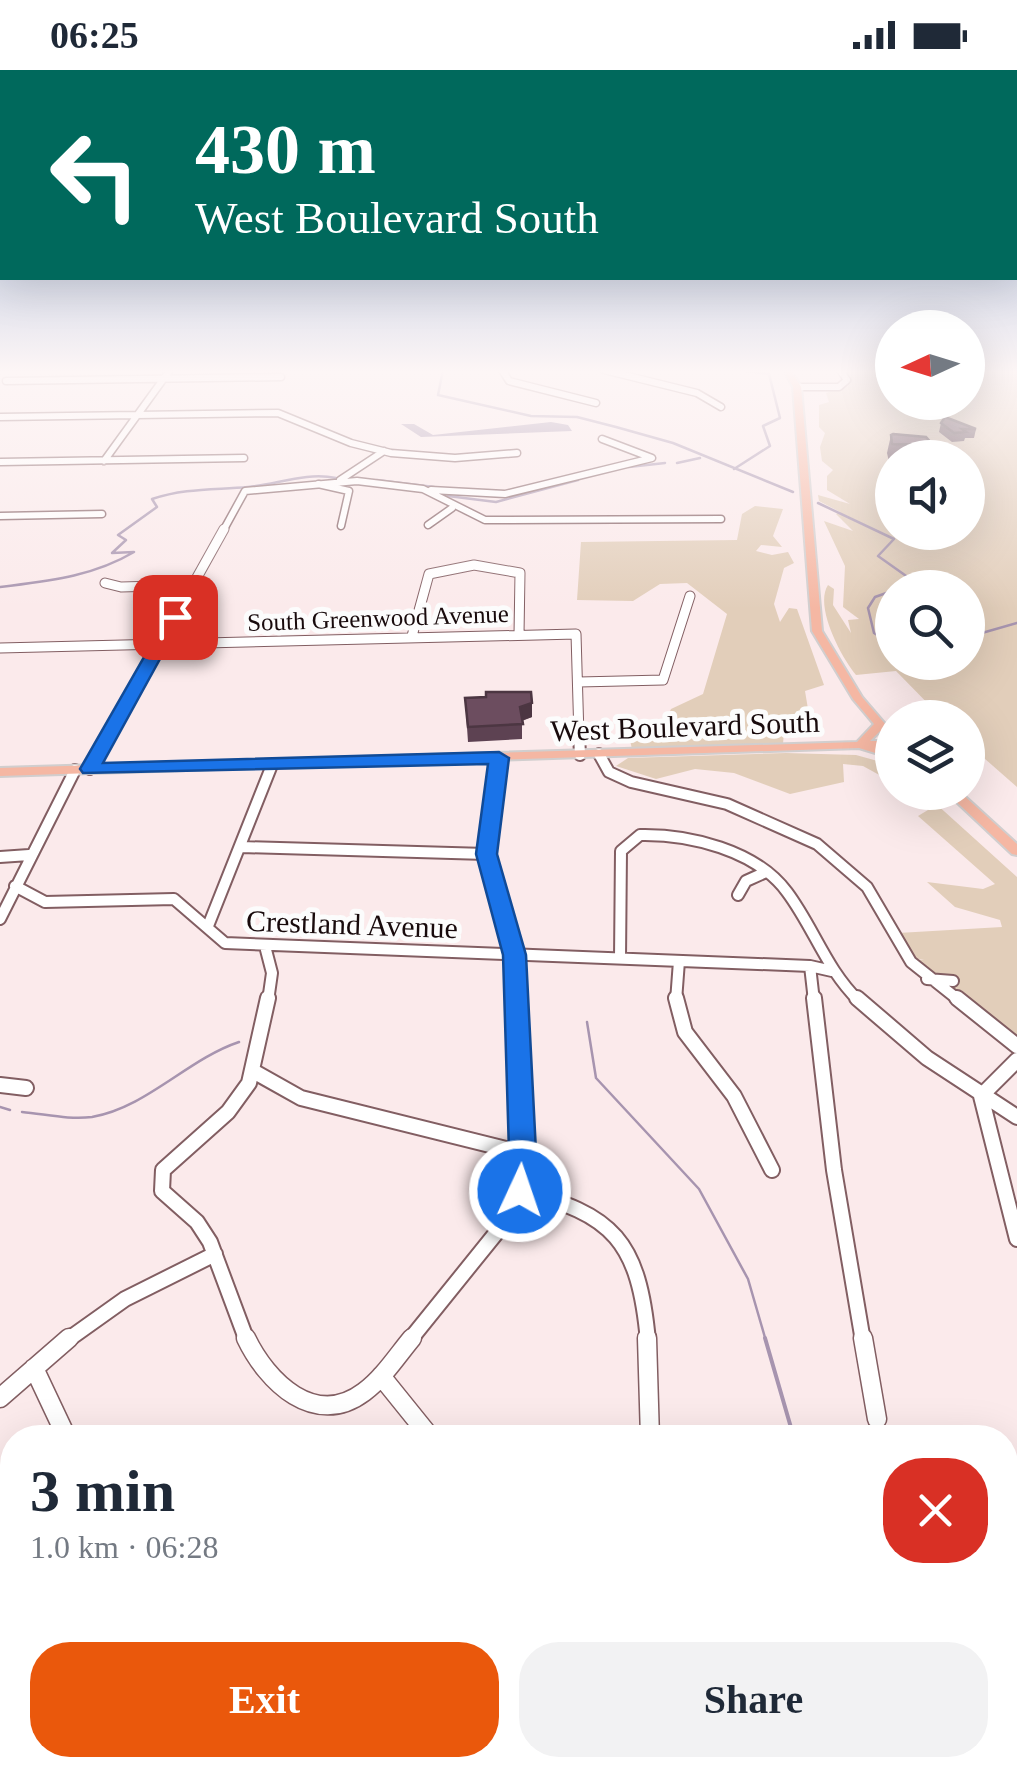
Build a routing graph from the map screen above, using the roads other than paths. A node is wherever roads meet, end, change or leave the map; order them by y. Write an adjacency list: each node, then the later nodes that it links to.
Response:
1 (111, 450): 8 (street)
2 (377, 450): 5 (street)
3 (630, 450): 12 (street)
4 (802, 450): 27 (main road)
5 (384, 451): 6 (street); 10 (street)
6 (517, 453)
7 (244, 458): 8 (street)
8 (104, 460): 9 (street)
9 (0, 462)
10 (340, 480): 11 (street); 12 (street)
11 (314, 482): 18 (street); 20 (street)
12 (427, 490): 13 (street)
13 (452, 508): 16 (street); 17 (street)
14 (102, 514): 15 (street)
15 (0, 516)
16 (721, 519)
17 (428, 525)
18 (341, 526)
19 (105, 583): 20 (street)
20 (192, 585): 24 (street)
21 (690, 596): 26 (street)
22 (518, 634): 23 (street, South Greenwood Avenue); 23 (street); 26 (street, South Greenwood Avenue)
23 (412, 636): 24 (street, South Greenwood Avenue)
24 (160, 644): 25 (street, South Greenwood Avenue); 36 (street)
25 (0, 648)
26 (578, 682): 33 (street)
27 (875, 718)
28 (875, 729): 30 (main road)
29 (875, 743): 30 (main road, West Boulevard South)
30 (860, 745): 31 (main road); 32 (main road, West Boulevard South)
31 (875, 750)
32 (599, 754): 33 (main road, West Boulevard South); 56 (street)
33 (580, 755): 34 (main road, West Boulevard South)
34 (499, 758): 35 (main road, West Boulevard South); 42 (street)
35 (272, 765): 36 (main road, West Boulevard South); 40 (street)
36 (90, 769): 37 (main road, West Boulevard South)
37 (75, 770): 38 (main road, West Boulevard South); 44 (street)
38 (0, 772)
39 (972, 810): 41 (main road)
40 (242, 846): 42 (street); 49 (street)
41 (1017, 851)
42 (486, 854): 51 (street)
43 (0, 856): 44 (street)
44 (30, 856): 46 (street)
45 (766, 872): 47 (street); 52 (street); 55 (street)
46 (16, 886): 48 (street); 49 (street, Crestland Avenue)
47 (738, 896)
48 (0, 919)
49 (208, 926): 50 (street, Crestland Avenue)
50 (265, 946): 51 (street, Crestland Avenue); 60 (street)
51 (515, 955): 52 (street, Crestland Avenue); 65 (street)
52 (620, 958): 53 (street, Crestland Avenue)
53 (679, 962): 54 (street, Crestland Avenue); 66 (street)
54 (810, 966): 55 (street, Crestland Avenue); 73 (street)
55 (832, 970): 63 (street)
56 (927, 978): 57 (street); 58 (street)
57 (954, 981)
58 (1017, 1046)
59 (1017, 1060): 63 (street)
60 (252, 1071): 65 (street); 69 (street)
61 (0, 1084): 62 (street)
62 (26, 1088)
63 (981, 1096): 64 (street); 68 (street)
64 (1017, 1117)
65 (522, 1152): 67 (street)
66 (772, 1170)
67 (520, 1191): 71 (street); 76 (street)
68 (1017, 1239)
69 (215, 1254): 70 (street); 71 (street)
70 (34, 1368): 72 (street); 74 (street)
71 (381, 1376): 75 (street)
72 (0, 1398)
73 (877, 1419)
74 (61, 1425)
75 (421, 1425)
76 (649, 1425)

